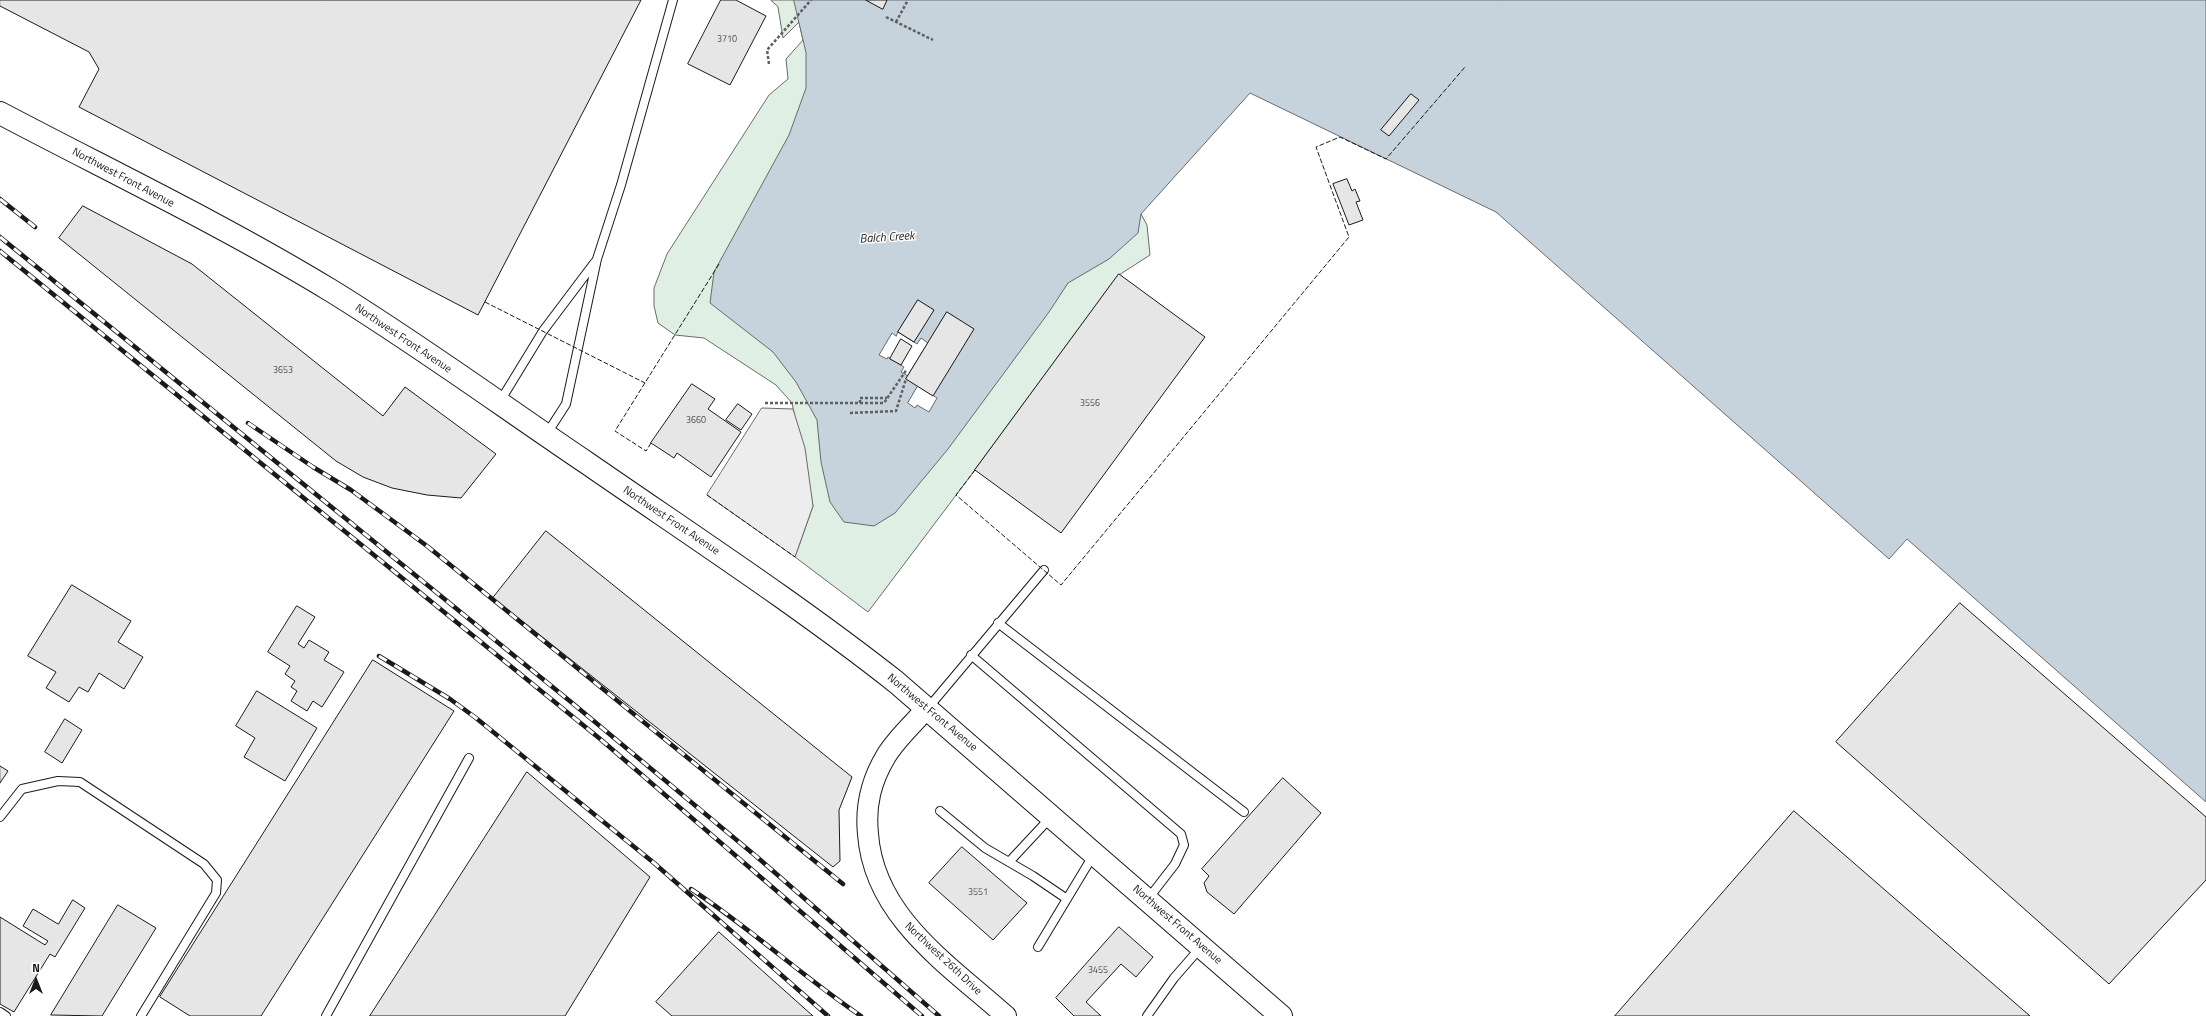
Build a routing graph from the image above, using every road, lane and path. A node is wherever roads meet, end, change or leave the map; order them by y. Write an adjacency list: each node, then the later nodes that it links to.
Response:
1 (673, 0): 9 (lane)
2 (811, 0): 7 (path)
3 (908, 0): 5 (path)
4 (886, 17): 5 (path)
5 (896, 22): 6 (path)
6 (933, 40)
7 (769, 64)
8 (0, 113): 13 (main road, Northwest Front Avenue)
9 (596, 259): 13 (lane); 17 (lane)
10 (907, 369): 12 (path)
11 (906, 379): 16 (path)
12 (887, 398): 15 (path); 15 (path)
13 (499, 403): 17 (main road, Northwest Front Avenue)
14 (766, 403): 15 (path)
15 (860, 403)
16 (850, 413)
17 (546, 436): 21 (main road, Northwest Front Avenue)
18 (1044, 570): 19 (lane)
19 (998, 623): 20 (lane); 24 (lane)
20 (971, 655): 21 (lane); 30 (lane)
21 (927, 708): 25 (main road, Northwest Front Avenue); 37 (street, Northwest 26th Drive)
22 (470, 758): 36 (lane)
23 (940, 811): 28 (lane)
24 (1244, 812)
25 (1052, 816): 27 (main road, Northwest Front Avenue); 28 (lane)
26 (0, 817): 35 (lane)
27 (1095, 854): 29 (lane); 30 (main road, Northwest Front Avenue)
28 (1009, 862): 29 (lane)
29 (1067, 899): 31 (lane)
30 (1148, 900): 32 (main road, Northwest Front Avenue)
31 (1038, 947)
32 (1202, 947): 38 (lane); 39 (main road, Northwest Front Avenue)
33 (0, 1012): 34 (lane)
34 (6, 1016)
35 (141, 1016)
36 (326, 1016)
37 (1006, 1016)
38 (1147, 1016)
39 (1281, 1016)

